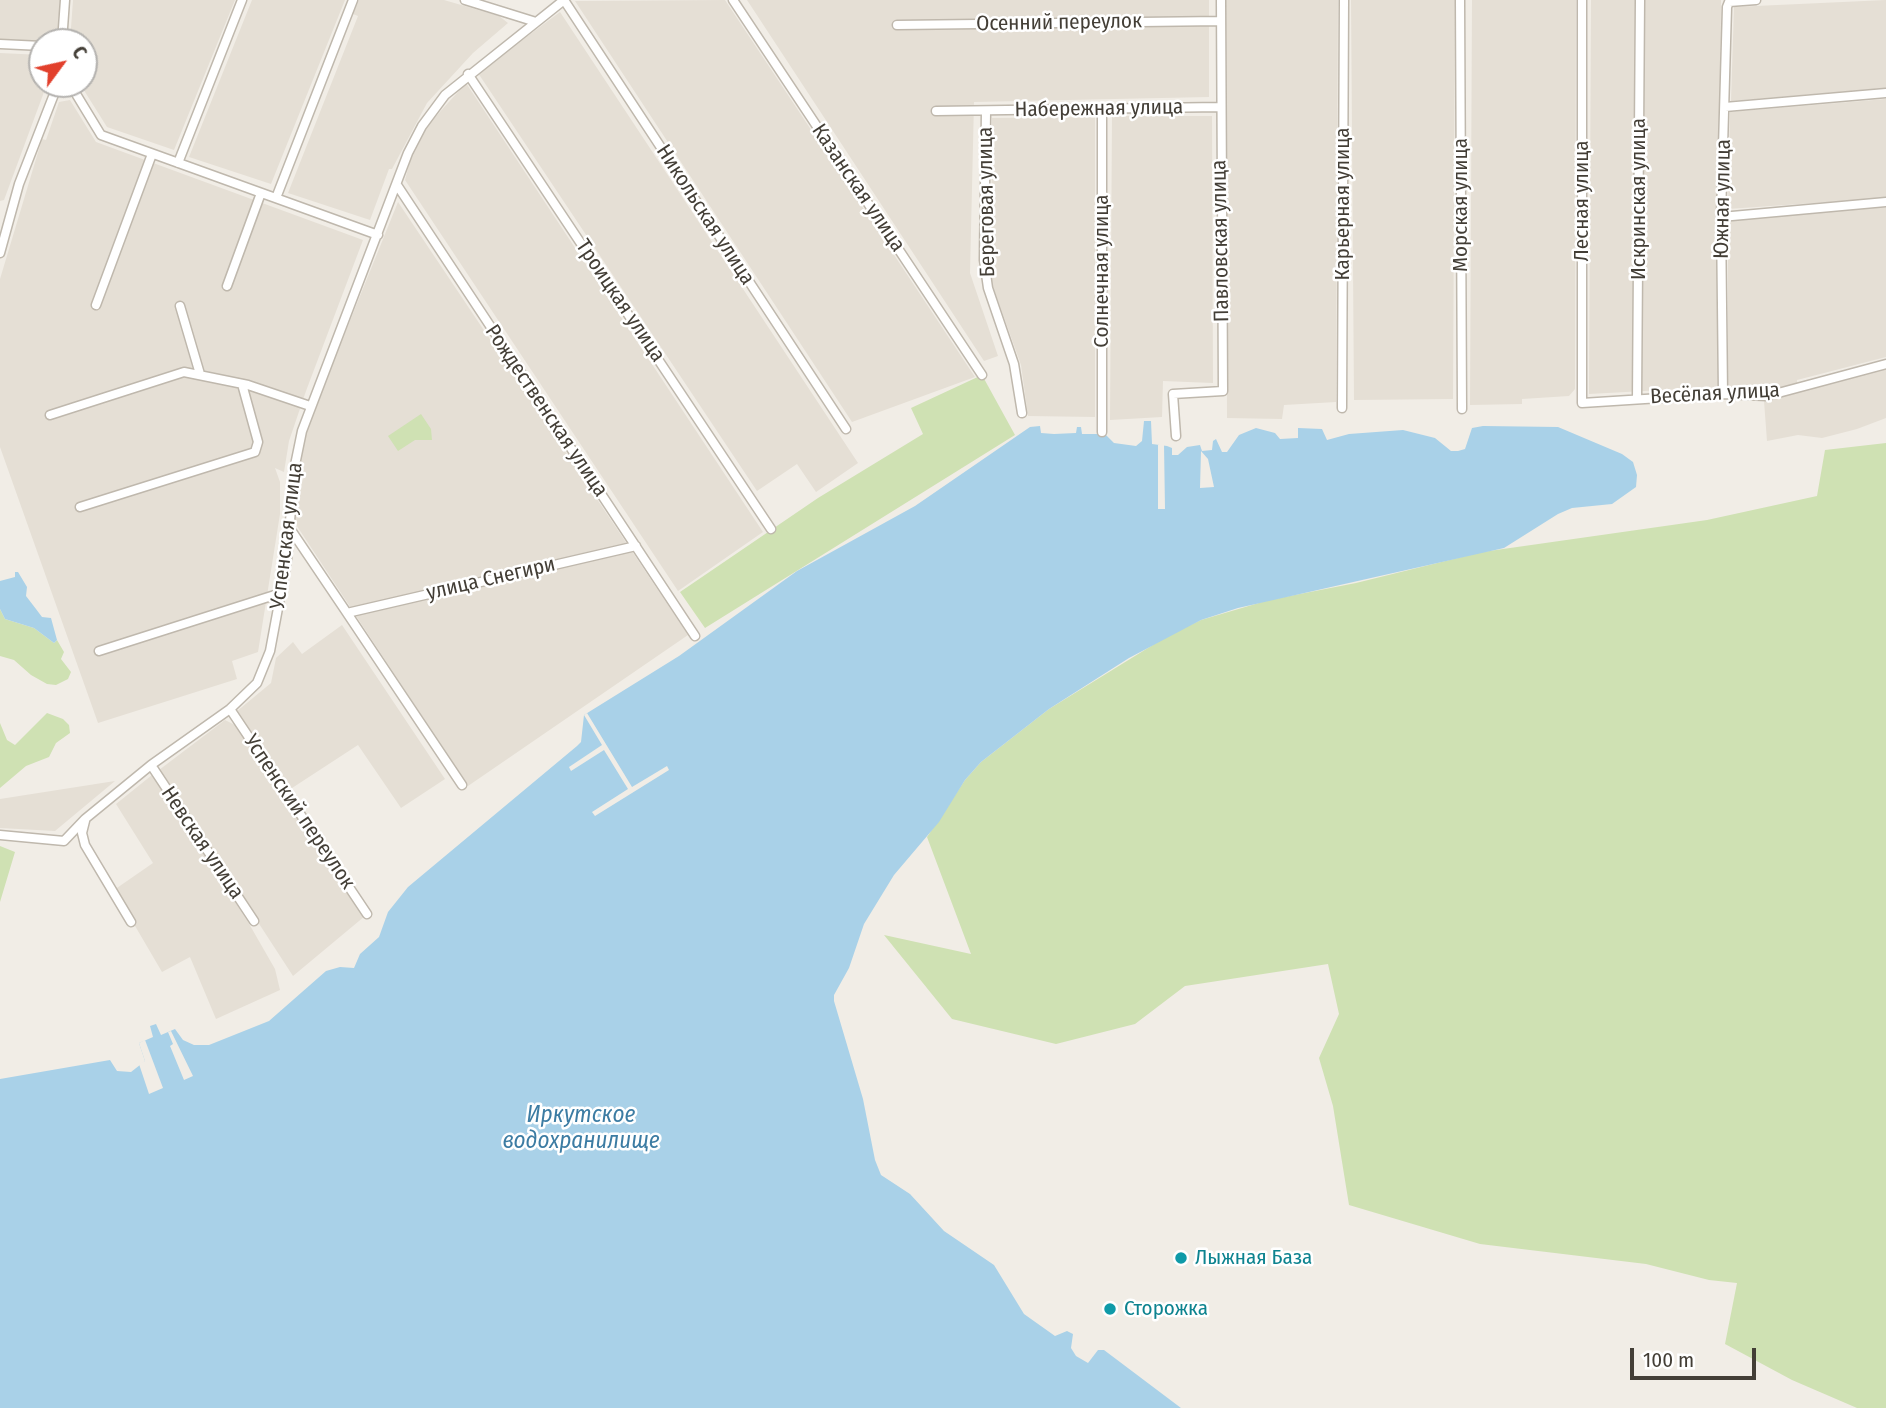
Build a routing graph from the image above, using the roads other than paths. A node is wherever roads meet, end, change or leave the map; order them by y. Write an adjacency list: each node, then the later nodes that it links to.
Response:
1 (65, 0): 16 (street)
2 (242, 0): 29 (street)
3 (353, 0): 32 (street)
4 (465, 0): 14 (street)
5 (564, 0): 14 (street, Успенская улица); 52 (street, Никольская улица)
6 (733, 0): 42 (street, Казанская улица)
7 (1220, 0): 13 (street, Павловская улица)
8 (1344, 0): 48 (street, Карьерная улица)
9 (1460, 0): 49 (street, Морская улица)
10 (1582, 0): 46 (street, Лесная улица)
11 (1640, 0): 45 (street, Искринская улица)
12 (1756, 0): 24 (street, Южная улица)
13 (1221, 21): 15 (street, Осенний переулок); 23 (street, Павловская улица)
14 (536, 22): 19 (street, Успенская улица)
15 (897, 25)
16 (63, 28)
17 (0, 44): 18 (street)
18 (28, 45)
19 (468, 74): 30 (street, Успенская улица); 57 (street, Троицкая улица)
20 (1886, 93): 24 (street)
21 (53, 98): 36 (street)
22 (78, 98): 28 (street)
23 (1220, 107): 25 (street, Набережная улица); 54 (street, Павловская улица)
24 (1725, 107): 34 (street, Южная улица)
25 (1101, 109): 27 (street, Набережная улица); 53 (street, Солнечная улица)
26 (936, 111): 27 (street, Набережная улица)
27 (986, 112): 50 (street, Береговая улица)
28 (152, 154): 29 (street); 38 (street)
29 (178, 163): 31 (street)
30 (397, 185): 35 (street, Успенская улица); 58 (street, Рождественская улица)
31 (261, 193): 32 (street); 37 (street)
32 (276, 198): 35 (street)
33 (1886, 202): 34 (street)
34 (1721, 217): 44 (street, Южная улица)
35 (378, 235): 47 (street, Успенская улица)
36 (0, 253)
37 (227, 286)
38 (96, 305)
39 (180, 306): 41 (street)
40 (1886, 364): 44 (street, Весёлая улица)
41 (200, 374): 43 (street); 51 (street)
42 (982, 375)
43 (242, 384): 47 (street); 55 (street)
44 (1723, 394): 45 (street, Весёлая улица)
45 (1637, 398): 46 (street, Весёлая улица)
46 (1582, 403)
47 (310, 406): 56 (street, Успенская улица)
48 (1342, 408)
49 (1462, 410)
50 (1022, 413)
51 (50, 415)
52 (846, 429)
53 (1102, 432)
54 (1176, 436)
55 (80, 507)
56 (289, 527): 59 (street, Успенская улица); 60 (street)
57 (771, 529)
58 (636, 546): 60 (street, улица Снегири); 61 (street, Рождественская улица)
59 (281, 593): 62 (street); 63 (street, Успенская улица)
60 (347, 613): 65 (street)
61 (695, 636)
62 (99, 650)
63 (230, 709): 64 (street, Успенская улица); 68 (street, Успенский переулок)
64 (150, 765): 66 (street, Успенская улица); 69 (street, Невская улица)
65 (462, 785)
66 (85, 819): 67 (street, Успенская улица); 70 (street)
67 (0, 835)
68 (367, 914)
69 (254, 921)
70 (131, 922)

